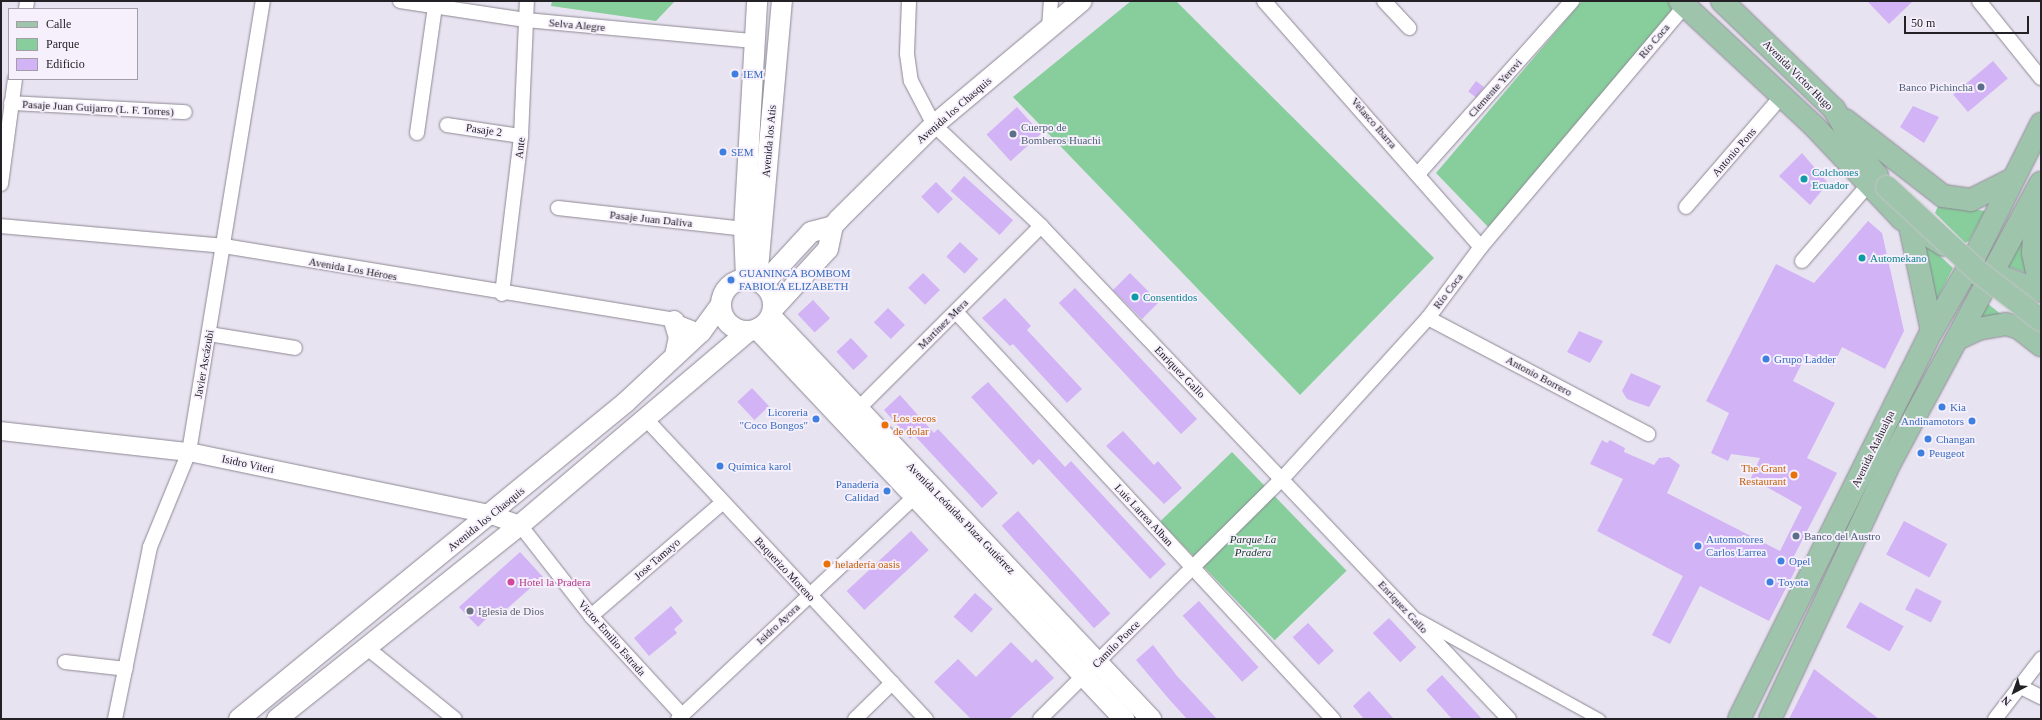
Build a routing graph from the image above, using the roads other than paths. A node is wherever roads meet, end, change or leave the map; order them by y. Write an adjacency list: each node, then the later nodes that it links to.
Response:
1 (263, 1): 47 (street, Javier Ascázubi)
2 (400, 1): 15 (street, Selva Alegre)
3 (528, 1): 16 (street, Ante)
4 (757, 1): 19 (main road, Avenida los Atis)
5 (782, 1): 46 (main road, Avenida los Atis)
6 (909, 1): 28 (street, Enriquez Gallo)
7 (1051, 1): 17 (street)
8 (1082, 1): 17 (main road, Avenida los Chasquis)
9 (1264, 1): 33 (street, Velasco Ibarra)
10 (1384, 1): 18 (street)
11 (1572, 1): 33 (street, Clemente Yerovi)
12 (1722, 1): 25 (main road, Avenida Victor Hugo)
13 (1979, 1): 20 (street)
14 (1685, 2): 22 (main road, Avenida Victor Hugo); 48 (street, Río Coca)
15 (435, 6): 16 (street, Selva Alegre); 30 (street)
16 (526, 20): 19 (street, Selva Alegre); 31 (street, Ante)
17 (1049, 28): 28 (main road, Avenida los Chasquis)
18 (1409, 28)
19 (754, 42): 45 (main road, Avenida los Atis)
20 (2041, 78)
21 (15, 80): 23 (street)
22 (1781, 97): 29 (main road, Avenida Victor Hugo); 39 (street, Antonio Pons)
23 (11, 103): 24 (street, Pasaje Juan Guijarro (L. F. Torres)); 36 (street)
24 (185, 112)
25 (1836, 113): 32 (main road, Avenida Victor Hugo); 35 (main road)
26 (2041, 124): 34 (main road, Avenida Atahualpa)
27 (447, 125): 31 (street, Pasaje 2)
28 (934, 125): 43 (main road, Avenida los Chasquis); 44 (street, Enriquez Gallo)
29 (1814, 126): 32 (main road, Avenida Victor Hugo); 37 (main road, Avenida Victor Hugo)
30 (417, 133)
31 (521, 136): 57 (street, Ante)
32 (1862, 158): 37 (main road, Avenida Victor Hugo)
33 (1418, 174): 48 (street, Velasco Ibarra)
34 (2011, 180): 35 (main road); 51 (main road, Avenida Atahualpa)
35 (1920, 181): 41 (main road)
36 (1, 184)
37 (1878, 186): 41 (main road, Avenida Victor Hugo); 52 (street); 62 (main road, Avenida Victor Hugo, bridge)
38 (2039, 187): 50 (main road, Avenida Atahualpa); 56 (main road)
39 (1686, 207)
40 (558, 208): 45 (street, Pasaje Juan Daliva)
41 (1906, 222): 51 (main road, Avenida Victor Hugo); 66 (main road)
42 (1, 226): 47 (street, Avenida Los Héroes)
43 (832, 226): 49 (main road, Avenida los Chasquis); 64 (main road)
44 (1041, 226): 60 (street, Martinez Mera); 78 (street, Enriquez Gallo)
45 (744, 229): 55 (main road, Avenida los Atis)
46 (763, 233): 49 (main road); 55 (main road, Avenida los Atis)
47 (224, 246): 57 (street, Avenida Los Héroes); 68 (street, Javier Ascázubi)
48 (1481, 247): 61 (street, Río Coca)
49 (794, 250): 55 (main road, Avenida los Chasquis)
50 (2006, 251): 51 (main road); 53 (main road, Avenida Atahualpa)
51 (1975, 256): 54 (main road, Avenida Atahualpa)
52 (1802, 261)
53 (1994, 274): 54 (main road); 56 (main road); 69 (main road, Avenida Atahualpa)
54 (1963, 278): 66 (main road, Avenida Atahualpa)
55 (756, 280): 59 (main road); 64 (main road)
56 (2041, 291)
57 (502, 294): 63 (street, Avenida Los Héroes)
58 (2041, 300): 65 (main road)
59 (720, 306): 64 (main road); 67 (main road, Avenida los Chasquis)
60 (956, 312): 73 (street, Martinez Mera); 83 (street, Luis Larrea Alban)
61 (1428, 318): 76 (street, Antonio Borrero); 78 (street, Río Coca)
62 (2041, 320)
63 (674, 321): 67 (street, Avenida Los Héroes); 72 (main road)
64 (763, 322): 73 (main road, Avenida Leónidas Plaza Gutiérrez); 74 (main road)
65 (2019, 328): 69 (main road); 70 (main road)
66 (1932, 331): 108 (main road, Avenida Atahualpa)
67 (701, 332): 72 (main road, Avenida los Chasquis)
68 (210, 334): 71 (street); 77 (street, Javier Ascázubi)
69 (1957, 339): 109 (main road, Avenida Atahualpa)
70 (2041, 345)
71 (295, 348)
72 (675, 356): 81 (main road, Avenida los Chasquis)
73 (851, 417): 79 (main road, Avenida Leónidas Plaza Gutiérrez); 91 (main road, Avenida Leónidas Plaza Gutiérrez)
74 (645, 418): 80 (street, Baquerizo Moreno); 82 (main road)
75 (1, 431): 77 (street, Isidro Viteri)
76 (1648, 434)
77 (189, 452): 81 (street, Isidro Viteri); 90 (street, Javier Ascázubi)
78 (1282, 479): 83 (street, Río Coca); 85 (street, Enriquez Gallo)
79 (914, 497): 84 (street, Isidro Ayora); 91 (main road, Avenida Leónidas Plaza Gutiérrez)
80 (722, 503): 84 (street, Baquerizo Moreno); 86 (street, Jose Tamayo)
81 (492, 515): 82 (street); 97 (main road, Avenida los Chasquis)
82 (520, 525): 86 (street, Victor Emilio Estrada); 87 (main road)
83 (1191, 567): 91 (street, Camilo Ponce); 105 (street, Luis Larrea Alban)
84 (809, 595): 92 (street, Baquerizo Moreno); 95 (street, Isidro Ayora)
85 (1410, 614): 106 (street, Enriquez Gallo); 107 (street)
86 (592, 616): 95 (street, Victor Emilio Estrada)
87 (366, 647): 98 (main road); 99 (street)
88 (2041, 659): 93 (street)
89 (65, 662): 90 (street)
90 (126, 669): 96 (street, Javier Ascázubi)
91 (1090, 670): 102 (street, Camilo Ponce); 103 (main road, Avenida Leónidas Plaza Gutiérrez); 104 (main road, Avenida Leónidas Plaza Gutiérrez)
92 (892, 683): 100 (street); 101 (street, Baquerizo Moreno)
93 (2019, 686): 94 (street); 110 (street)
94 (2041, 697)
95 (680, 717)
96 (115, 719)
97 (239, 719)
98 (276, 719)
99 (456, 719)
100 (855, 719)
101 (926, 719)
102 (1040, 719)
103 (1124, 719)
104 (1151, 719)
105 (1333, 719)
106 (1509, 719)
107 (1599, 719)
108 (1739, 719)
109 (1770, 719)
110 (1995, 719)

